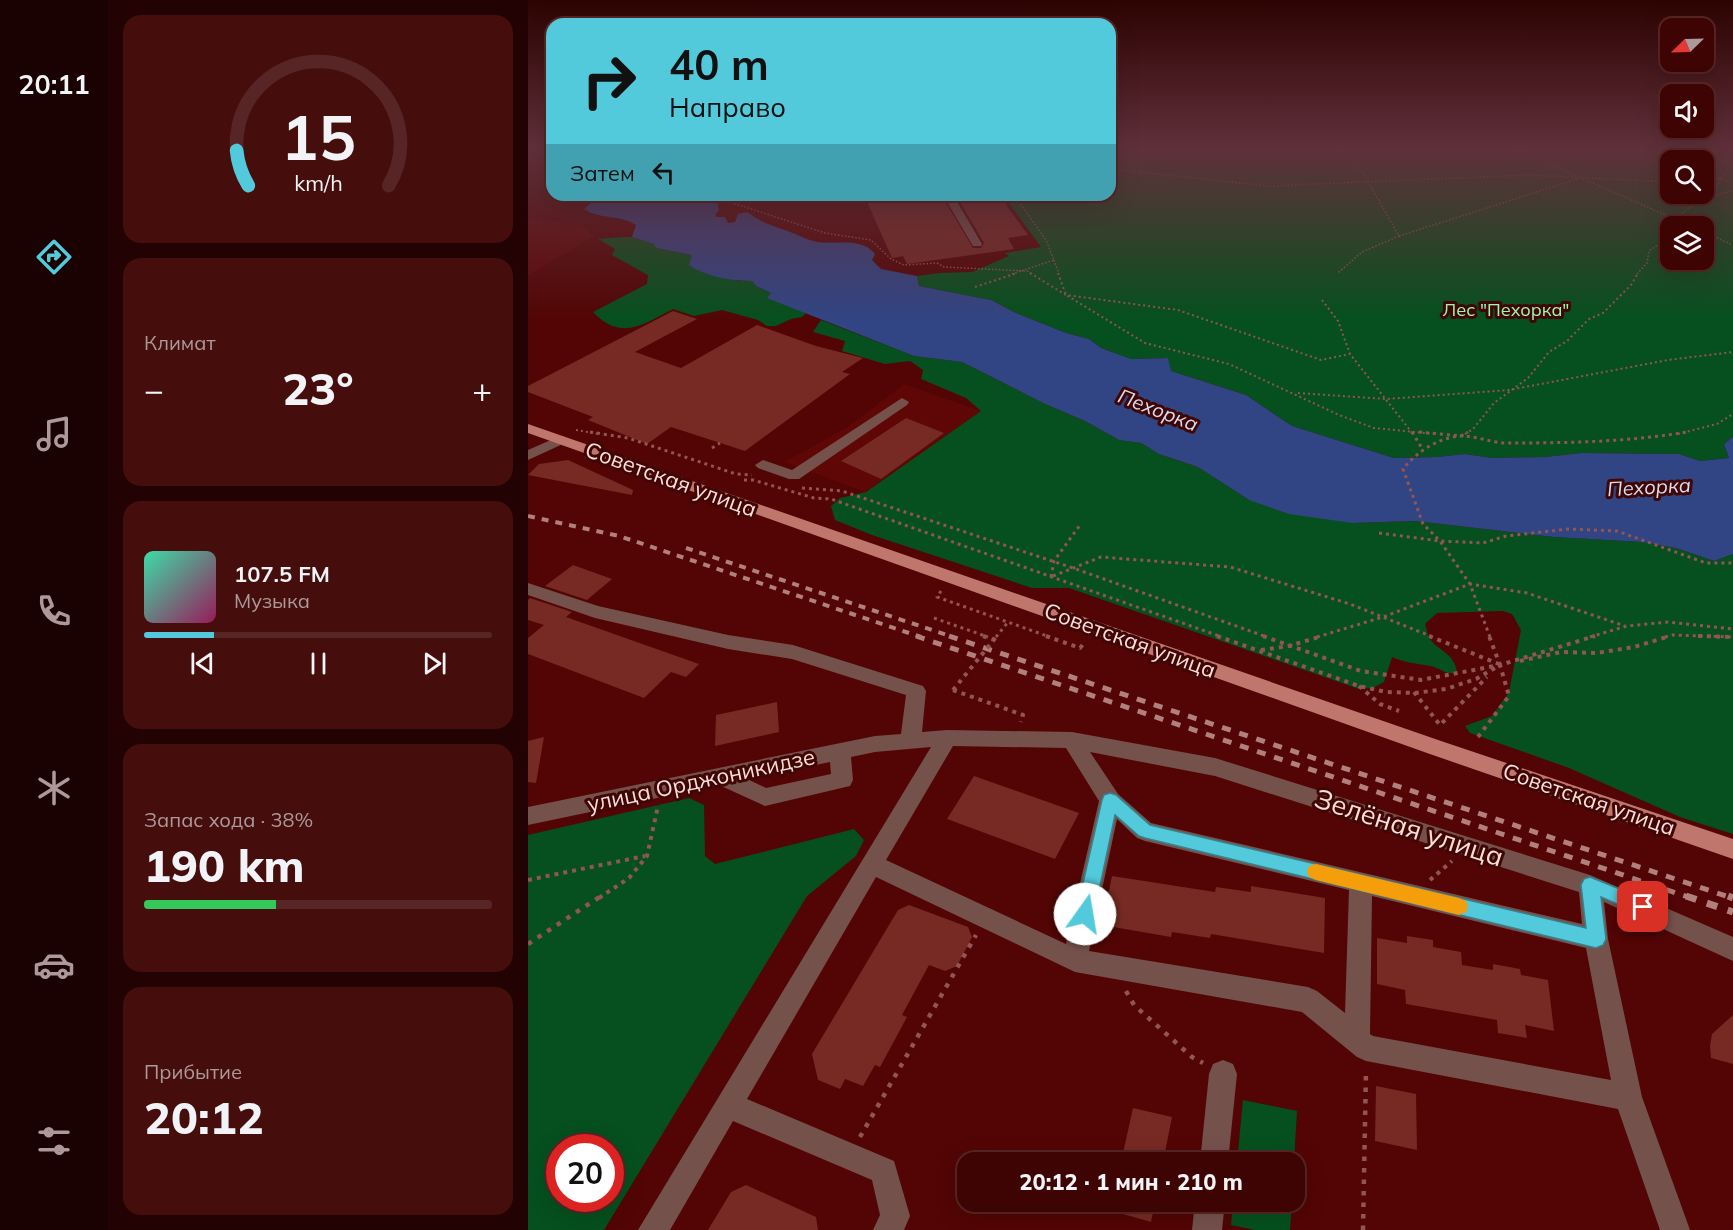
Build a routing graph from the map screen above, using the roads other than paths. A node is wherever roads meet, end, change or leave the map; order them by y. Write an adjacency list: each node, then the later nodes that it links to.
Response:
1 (955, 206): 2 (street)
2 (977, 244)
3 (902, 402): 7 (street)
4 (528, 428): 5 (main road, Советская улица)
5 (566, 435): 6 (street); 17 (main road, Советская улица)
6 (528, 456)
7 (762, 471)
8 (528, 589): 10 (street)
9 (947, 738): 10 (street, Зелёная улица); 11 (street, Зелёная улица); 18 (street)
10 (911, 740): 12 (street, Зелёная улица)
11 (1072, 740): 15 (street); 20 (street, Зелёная улица)
12 (874, 744): 13 (street, улица Орджоникидзе)
13 (840, 752): 14 (street, улица Орджоникидзе); 14 (street)
14 (720, 776): 16 (street, улица Орджоникидзе)
15 (1110, 800): 19 (street); 23 (street)
16 (528, 816)
17 (1733, 849)
18 (872, 864): 23 (street); 27 (street)
19 (1361, 883): 21 (street); 24 (street)
20 (1590, 885): 21 (street); 22 (street, Зелёная улица)
21 (1596, 939): 26 (street)
22 (1733, 949)
23 (1075, 960): 24 (street)
24 (1362, 1043): 26 (street)
25 (1223, 1074): 28 (street)
26 (1628, 1097): 33 (street)
27 (729, 1105): 30 (street); 31 (street)
28 (1215, 1152)
29 (1209, 1212): 32 (street)
30 (653, 1230)
31 (888, 1230)
32 (1207, 1230)
33 (1676, 1230)

